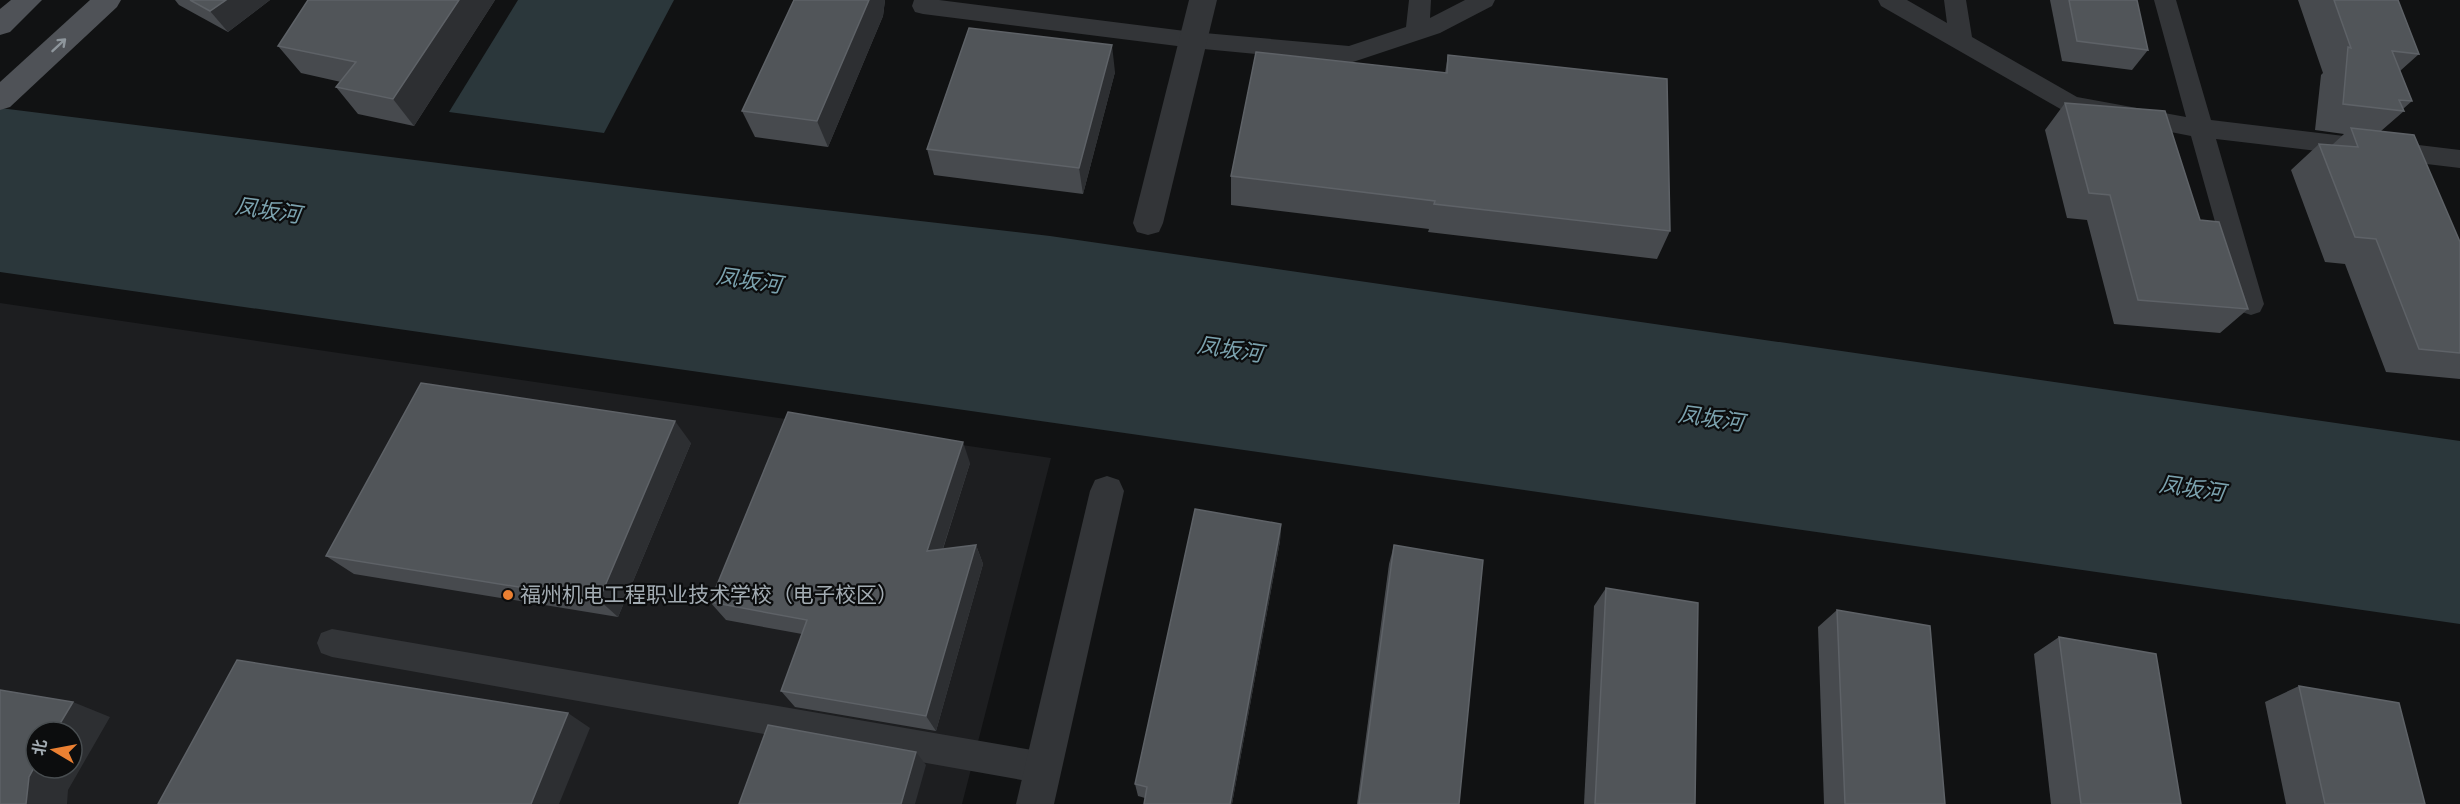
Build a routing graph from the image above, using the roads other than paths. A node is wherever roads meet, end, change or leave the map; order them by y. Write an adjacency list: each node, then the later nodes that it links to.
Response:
1 (28, 0): 10 (main road)
2 (107, 0): 14 (main road, one-way to 2)
3 (925, 0): 12 (lane)
4 (1203, 0): 12 (street)
5 (1420, 0): 11 (lane)
6 (1484, 0): 11 (lane)
7 (1889, 0): 13 (lane)
8 (1955, 0): 13 (lane)
9 (2165, 0): 15 (lane)
10 (0, 25)
11 (1417, 32): 12 (lane)
12 (1193, 40): 17 (street)
13 (1961, 42): 15 (lane)
14 (8, 92)
15 (2201, 127): 16 (lane); 18 (lane)
16 (2460, 159)
17 (1148, 223)
18 (2251, 304)
19 (1107, 491): 21 (street)
20 (332, 643): 21 (lane)
21 (1044, 768): 22 (street)
22 (1035, 804)

